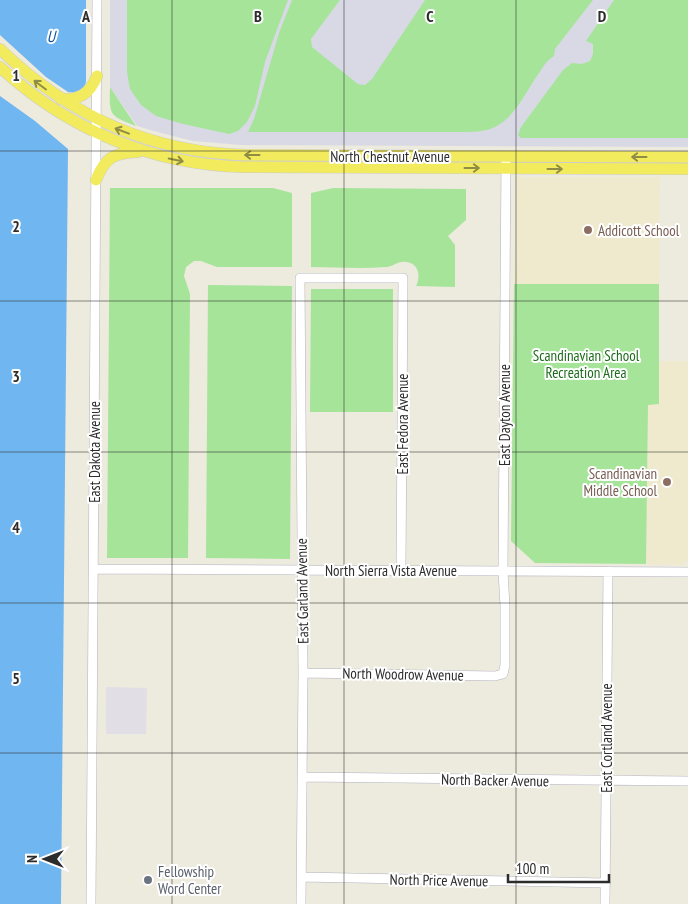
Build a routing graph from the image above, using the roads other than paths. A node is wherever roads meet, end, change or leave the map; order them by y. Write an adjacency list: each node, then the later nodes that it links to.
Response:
1 (97, 0): 4 (street, East Dakota Avenue)
2 (0, 49): 5 (main road, North Chestnut Avenue, one-way to 2)
3 (0, 67): 7 (main road, North Chestnut Avenue)
4 (97, 76): 5 (main road); 6 (street, East Dakota Avenue)
5 (61, 99): 6 (main road, North Chestnut Avenue)
6 (97, 120): 7 (street, East Dakota Avenue); 9 (main road, North Chestnut Avenue, one-way to 6)
7 (97, 133): 8 (main road, North Chestnut Avenue); 15 (street, East Dakota Avenue)
8 (145, 152): 12 (main road, North Chestnut Avenue, one-way to 12); 15 (main road)
9 (301, 155): 10 (main road, North Chestnut Avenue); 12 (main road)
10 (506, 156): 11 (main road, North Chestnut Avenue, one-way to 10); 13 (street, East Dayton Avenue)
11 (688, 157)
12 (301, 168): 13 (main road, North Chestnut Avenue, one-way to 13)
13 (506, 169): 14 (main road, North Chestnut Avenue, one-way to 14); 20 (street, East Dayton Avenue)
14 (688, 170)
15 (96, 180): 17 (street, East Dakota Avenue)
16 (300, 278): 18 (street, East Garland Avenue); 19 (street, East Fedora Avenue)
17 (94, 569): 18 (street, North Sierra Vista Avenue); 30 (street, East Dakota Avenue)
18 (301, 570): 19 (street, North Sierra Vista Avenue); 23 (street, East Garland Avenue)
19 (401, 570): 20 (street, North Sierra Vista Avenue)
20 (503, 571): 21 (street, North Sierra Vista Avenue); 24 (street, East Dayton Avenue)
21 (608, 571): 22 (street, North Sierra Vista Avenue); 26 (street, East Cortland Avenue)
22 (688, 572)
23 (303, 673): 24 (street, North Woodrow Avenue); 25 (street, East Garland Avenue)
24 (503, 674)
25 (303, 777): 26 (street, North Backer Avenue); 28 (street, East Garland Avenue)
26 (606, 781): 27 (street, North Backer Avenue); 29 (street, East Cortland Avenue)
27 (688, 781)
28 (302, 877): 29 (street, North Price Avenue); 31 (street, East Garland Avenue)
29 (606, 883): 32 (street, East Cortland Avenue)
30 (92, 904)
31 (302, 904)
32 (605, 904)

